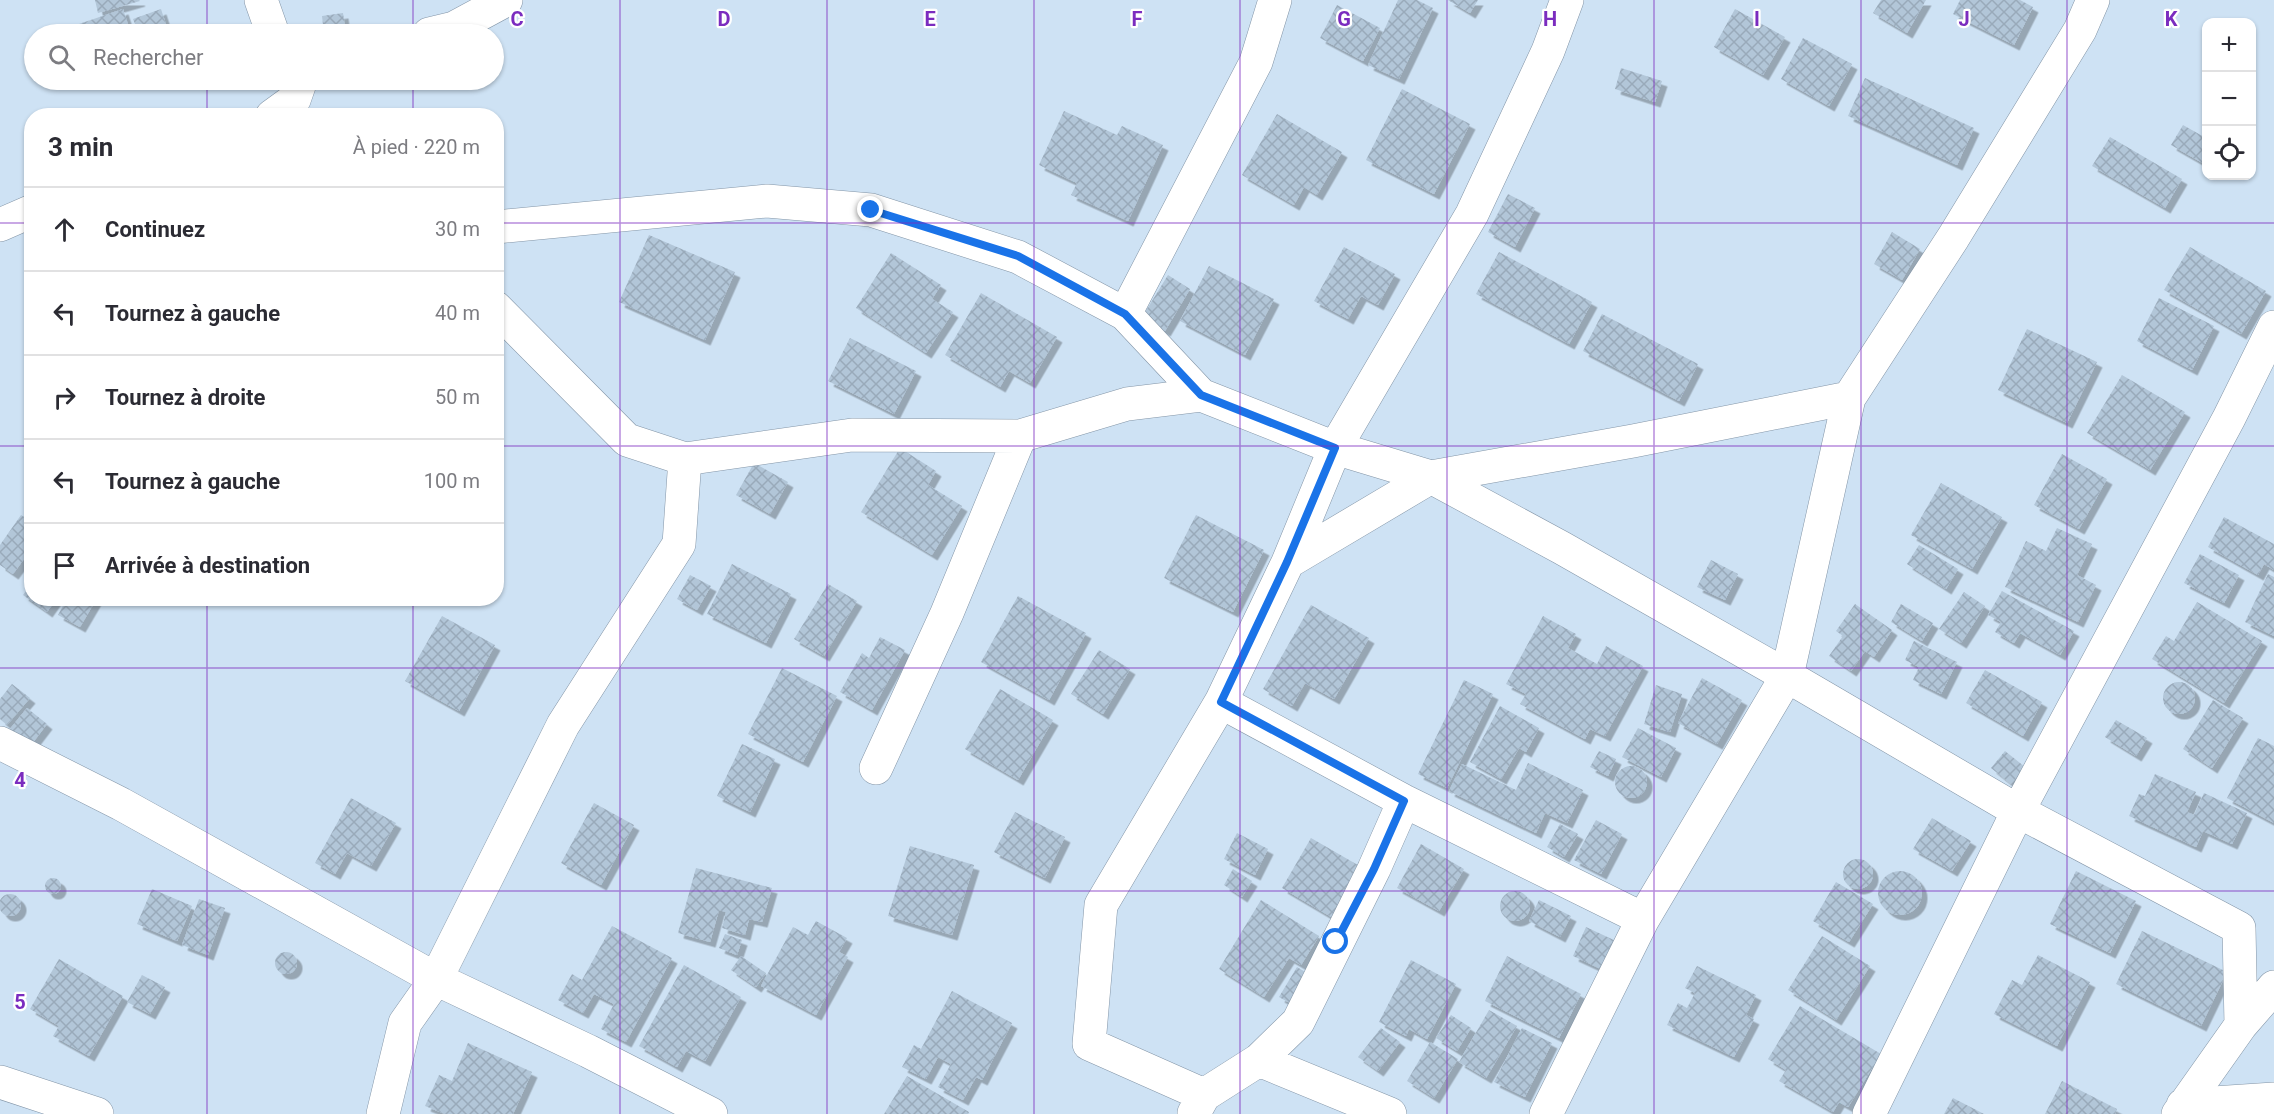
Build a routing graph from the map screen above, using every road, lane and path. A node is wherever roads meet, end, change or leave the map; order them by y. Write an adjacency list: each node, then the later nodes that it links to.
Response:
1 (261, 0): 6 (street)
2 (506, 0): 7 (street)
3 (1275, 0): 13 (street)
4 (1567, 0): 19 (street)
5 (2093, 0): 17 (street)
6 (269, 24)
7 (461, 24)
8 (24, 214): 9 (street)
9 (0, 225)
10 (504, 226): 13 (street)
11 (24, 236): 12 (street)
12 (0, 240)
13 (1125, 314): 16 (street)
14 (504, 316): 20 (street)
15 (2274, 327): 28 (street)
16 (1201, 395): 18 (street); 19 (street)
17 (1849, 398): 21 (street); 23 (street)
18 (1020, 436): 20 (street); 26 (street)
19 (1335, 448): 21 (street); 22 (street)
20 (684, 459): 30 (street)
21 (1431, 477): 22 (street); 23 (street)
22 (1287, 562): 24 (street)
23 (1787, 676): 28 (street); 29 (street)
24 (1221, 702): 27 (street); 36 (street)
25 (0, 743): 30 (street)
26 (876, 768)
27 (1404, 801): 29 (street); 33 (street)
28 (2018, 811): 32 (street); 43 (street)
29 (1643, 919): 42 (street)
30 (436, 979): 39 (street); 40 (street)
31 (2274, 987): 32 (street)
32 (2241, 1024): 37 (street)
33 (1259, 1060): 36 (street); 41 (street)
34 (0, 1082): 38 (street)
35 (2274, 1099): 37 (street)
36 (1198, 1105)
37 (2181, 1109)
38 (97, 1114)
39 (383, 1114)
40 (711, 1114)
41 (1390, 1114)
42 (1546, 1114)
43 (1869, 1114)

